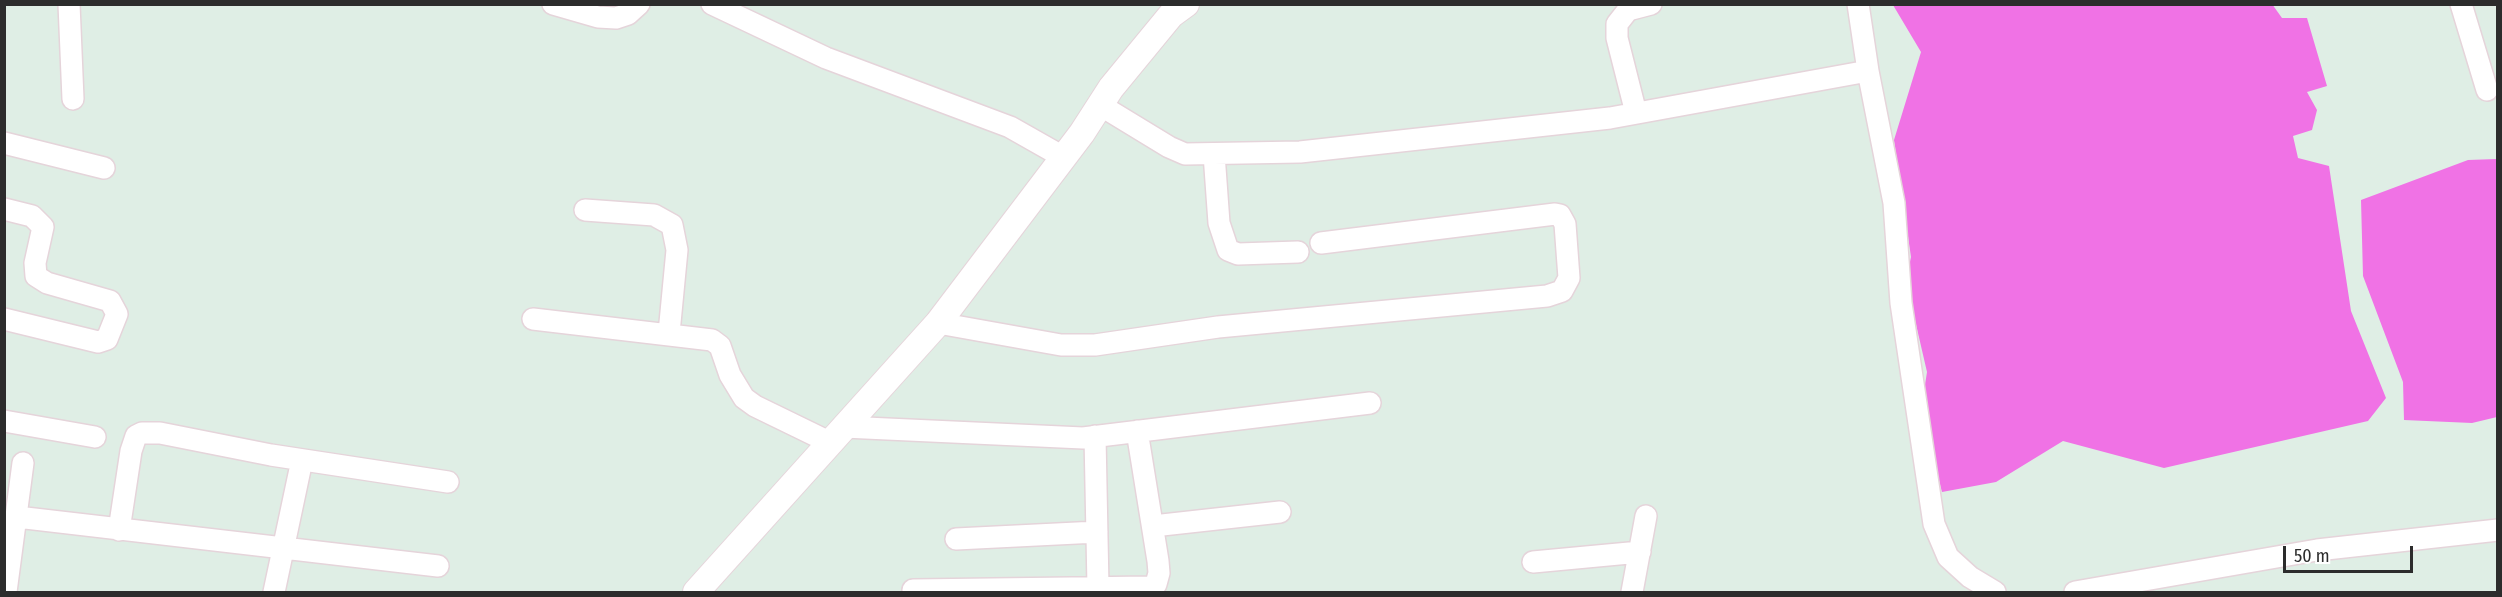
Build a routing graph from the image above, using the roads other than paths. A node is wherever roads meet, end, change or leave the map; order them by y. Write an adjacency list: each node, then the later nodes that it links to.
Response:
1 (69, 4): 11 (street)
2 (553, 4): 3 (street)
3 (639, 4)
4 (712, 4): 16 (street)
5 (1186, 4): 12 (street)
6 (1651, 4): 13 (street)
7 (1858, 4): 9 (street)
8 (2461, 4): 10 (street)
9 (1868, 71): 13 (street); 54 (street)
10 (2487, 90)
11 (73, 99)
12 (1100, 105): 15 (street); 16 (street)
13 (1636, 113): 15 (street)
14 (4, 143): 17 (street)
15 (1214, 154): 21 (street)
16 (1063, 157): 24 (street)
17 (104, 168)
18 (4, 209): 22 (street)
19 (585, 210): 25 (street)
20 (1321, 243): 24 (street)
21 (1298, 252)
22 (4, 319)
23 (533, 319): 25 (street)
24 (938, 323): 29 (street)
25 (669, 333): 29 (street)
26 (1370, 403): 28 (street)
27 (4, 421): 31 (street)
28 (1137, 431): 30 (street); 38 (street)
29 (838, 435): 30 (street); 52 (street)
30 (1095, 436): 41 (street)
31 (95, 437)
32 (302, 460): 34 (street); 40 (street); 43 (street)
33 (23, 463): 37 (street)
34 (448, 482)
35 (1280, 512): 38 (street)
36 (1646, 516): 44 (street)
37 (17, 517): 40 (street); 50 (street)
38 (1153, 526): 47 (street)
39 (2498, 530): 55 (street)
40 (119, 531): 43 (street)
41 (1097, 532): 42 (street); 47 (street)
42 (956, 539)
43 (284, 548): 46 (street); 51 (street)
44 (1640, 552): 45 (street); 53 (street)
45 (1533, 562)
46 (438, 566)
47 (1098, 587): 49 (street)
48 (913, 590): 49 (street)
49 (965, 591)
50 (6, 592)
51 (274, 592)
52 (696, 592)
53 (1632, 592)
54 (1995, 592)
55 (2075, 592)

